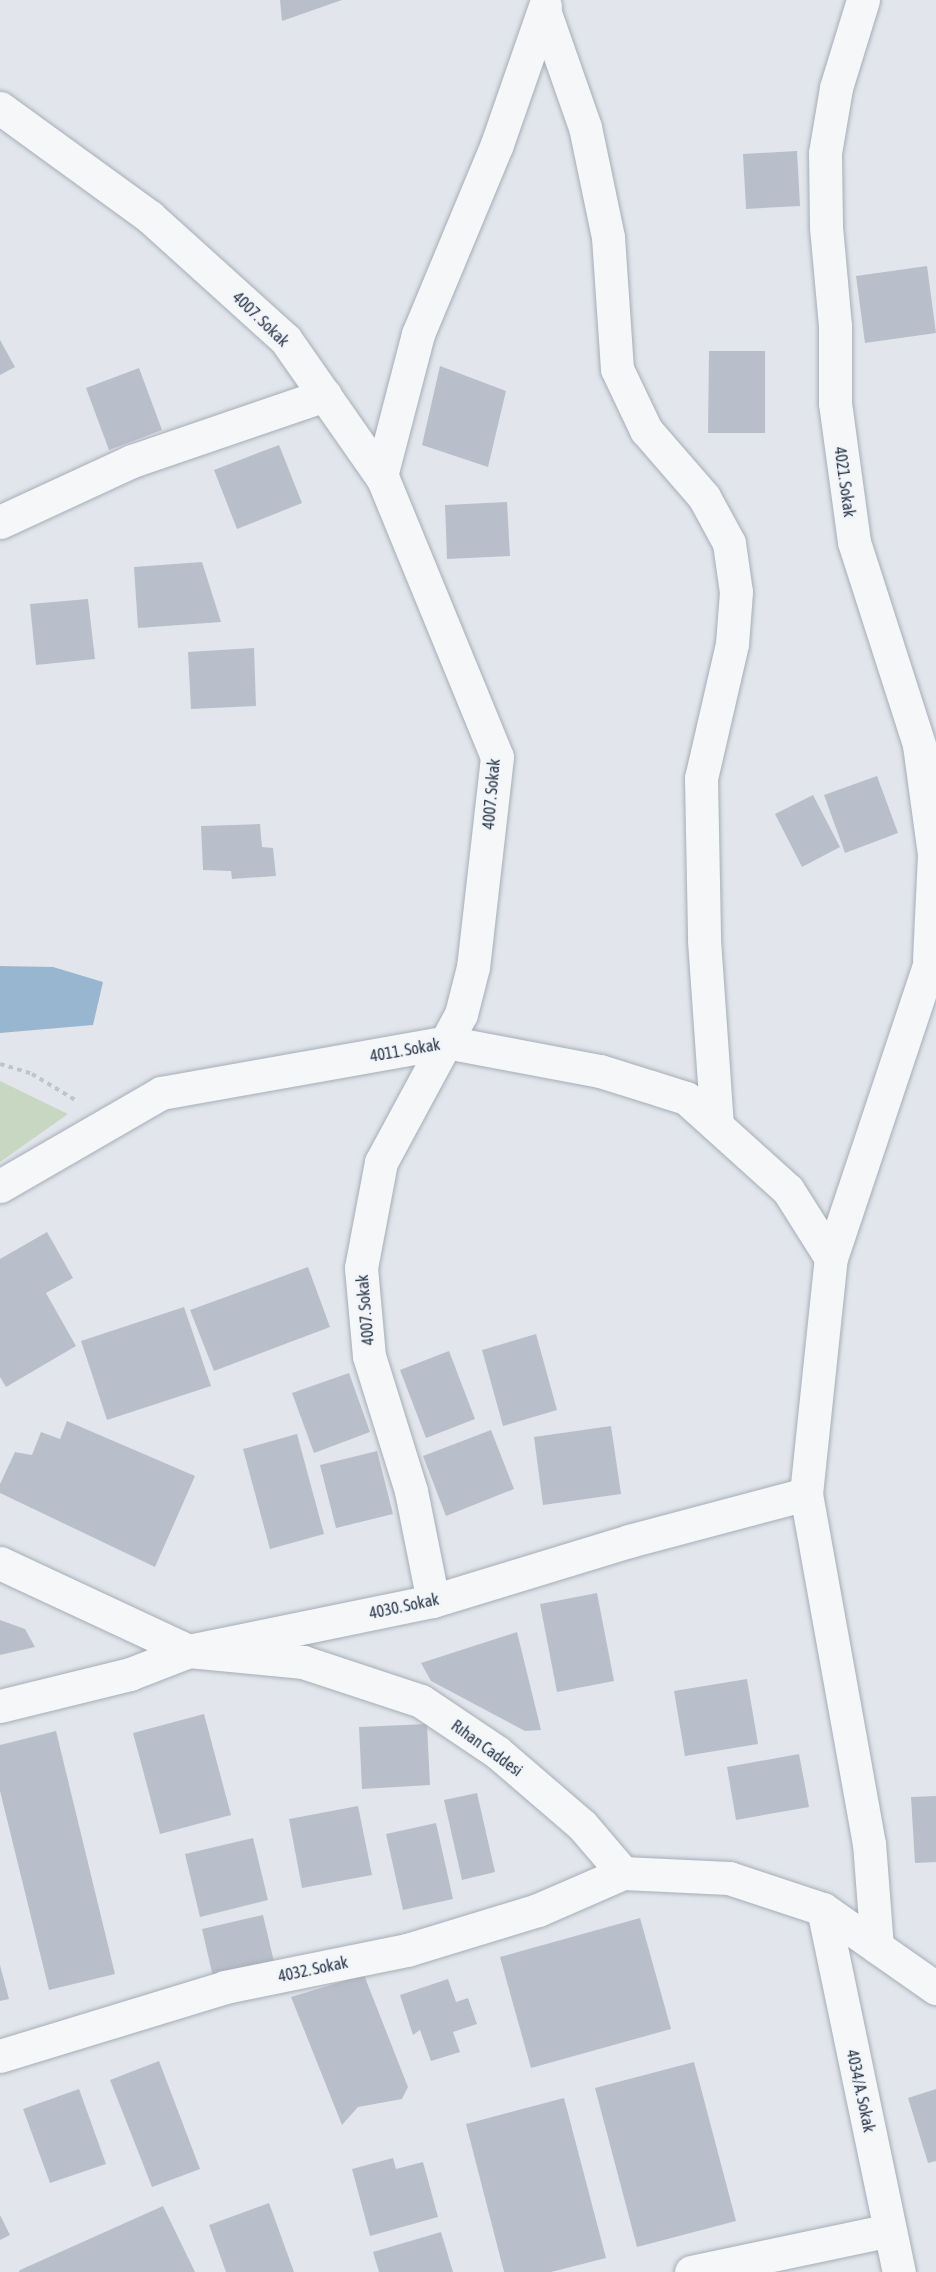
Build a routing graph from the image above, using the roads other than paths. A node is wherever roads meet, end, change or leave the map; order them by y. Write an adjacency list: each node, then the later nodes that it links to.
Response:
1 (863, 0): 7 (street, 4021. Sokak)
2 (545, 7): 5 (street); 9 (street)
3 (0, 108): 4 (street, 4007. Sokak)
4 (325, 395): 5 (street, 4007. Sokak); 6 (street)
5 (381, 476): 8 (street, 4007. Sokak)
6 (0, 522)
7 (932, 952): 11 (street, 4021. Sokak)
8 (446, 1042): 9 (street, 4011. Sokak); 10 (street, 4011. Sokak); 14 (street, 4007. Sokak)
9 (717, 1125): 11 (street, 4011. Sokak)
10 (0, 1186)
11 (831, 1258): 12 (street, 4021. Sokak)
12 (806, 1494): 14 (street, 4030. Sokak); 19 (street, 4021. Sokak)
13 (0, 1563): 15 (street, Rıhan Caddesi)
14 (433, 1601): 15 (street, 4030. Sokak)
15 (189, 1651): 16 (street, 4030. Sokak); 17 (street, Rıhan Caddesi)
16 (0, 1706)
17 (623, 1873): 18 (street); 21 (street, 4032. Sokak)
18 (823, 1909): 19 (street); 22 (street, 4034/A. Sokak)
19 (878, 1947): 20 (street)
20 (936, 1988)
21 (0, 2056)
22 (890, 2230): 23 (street); 24 (street, 4034/A. Sokak)
23 (691, 2272)
24 (899, 2272)

